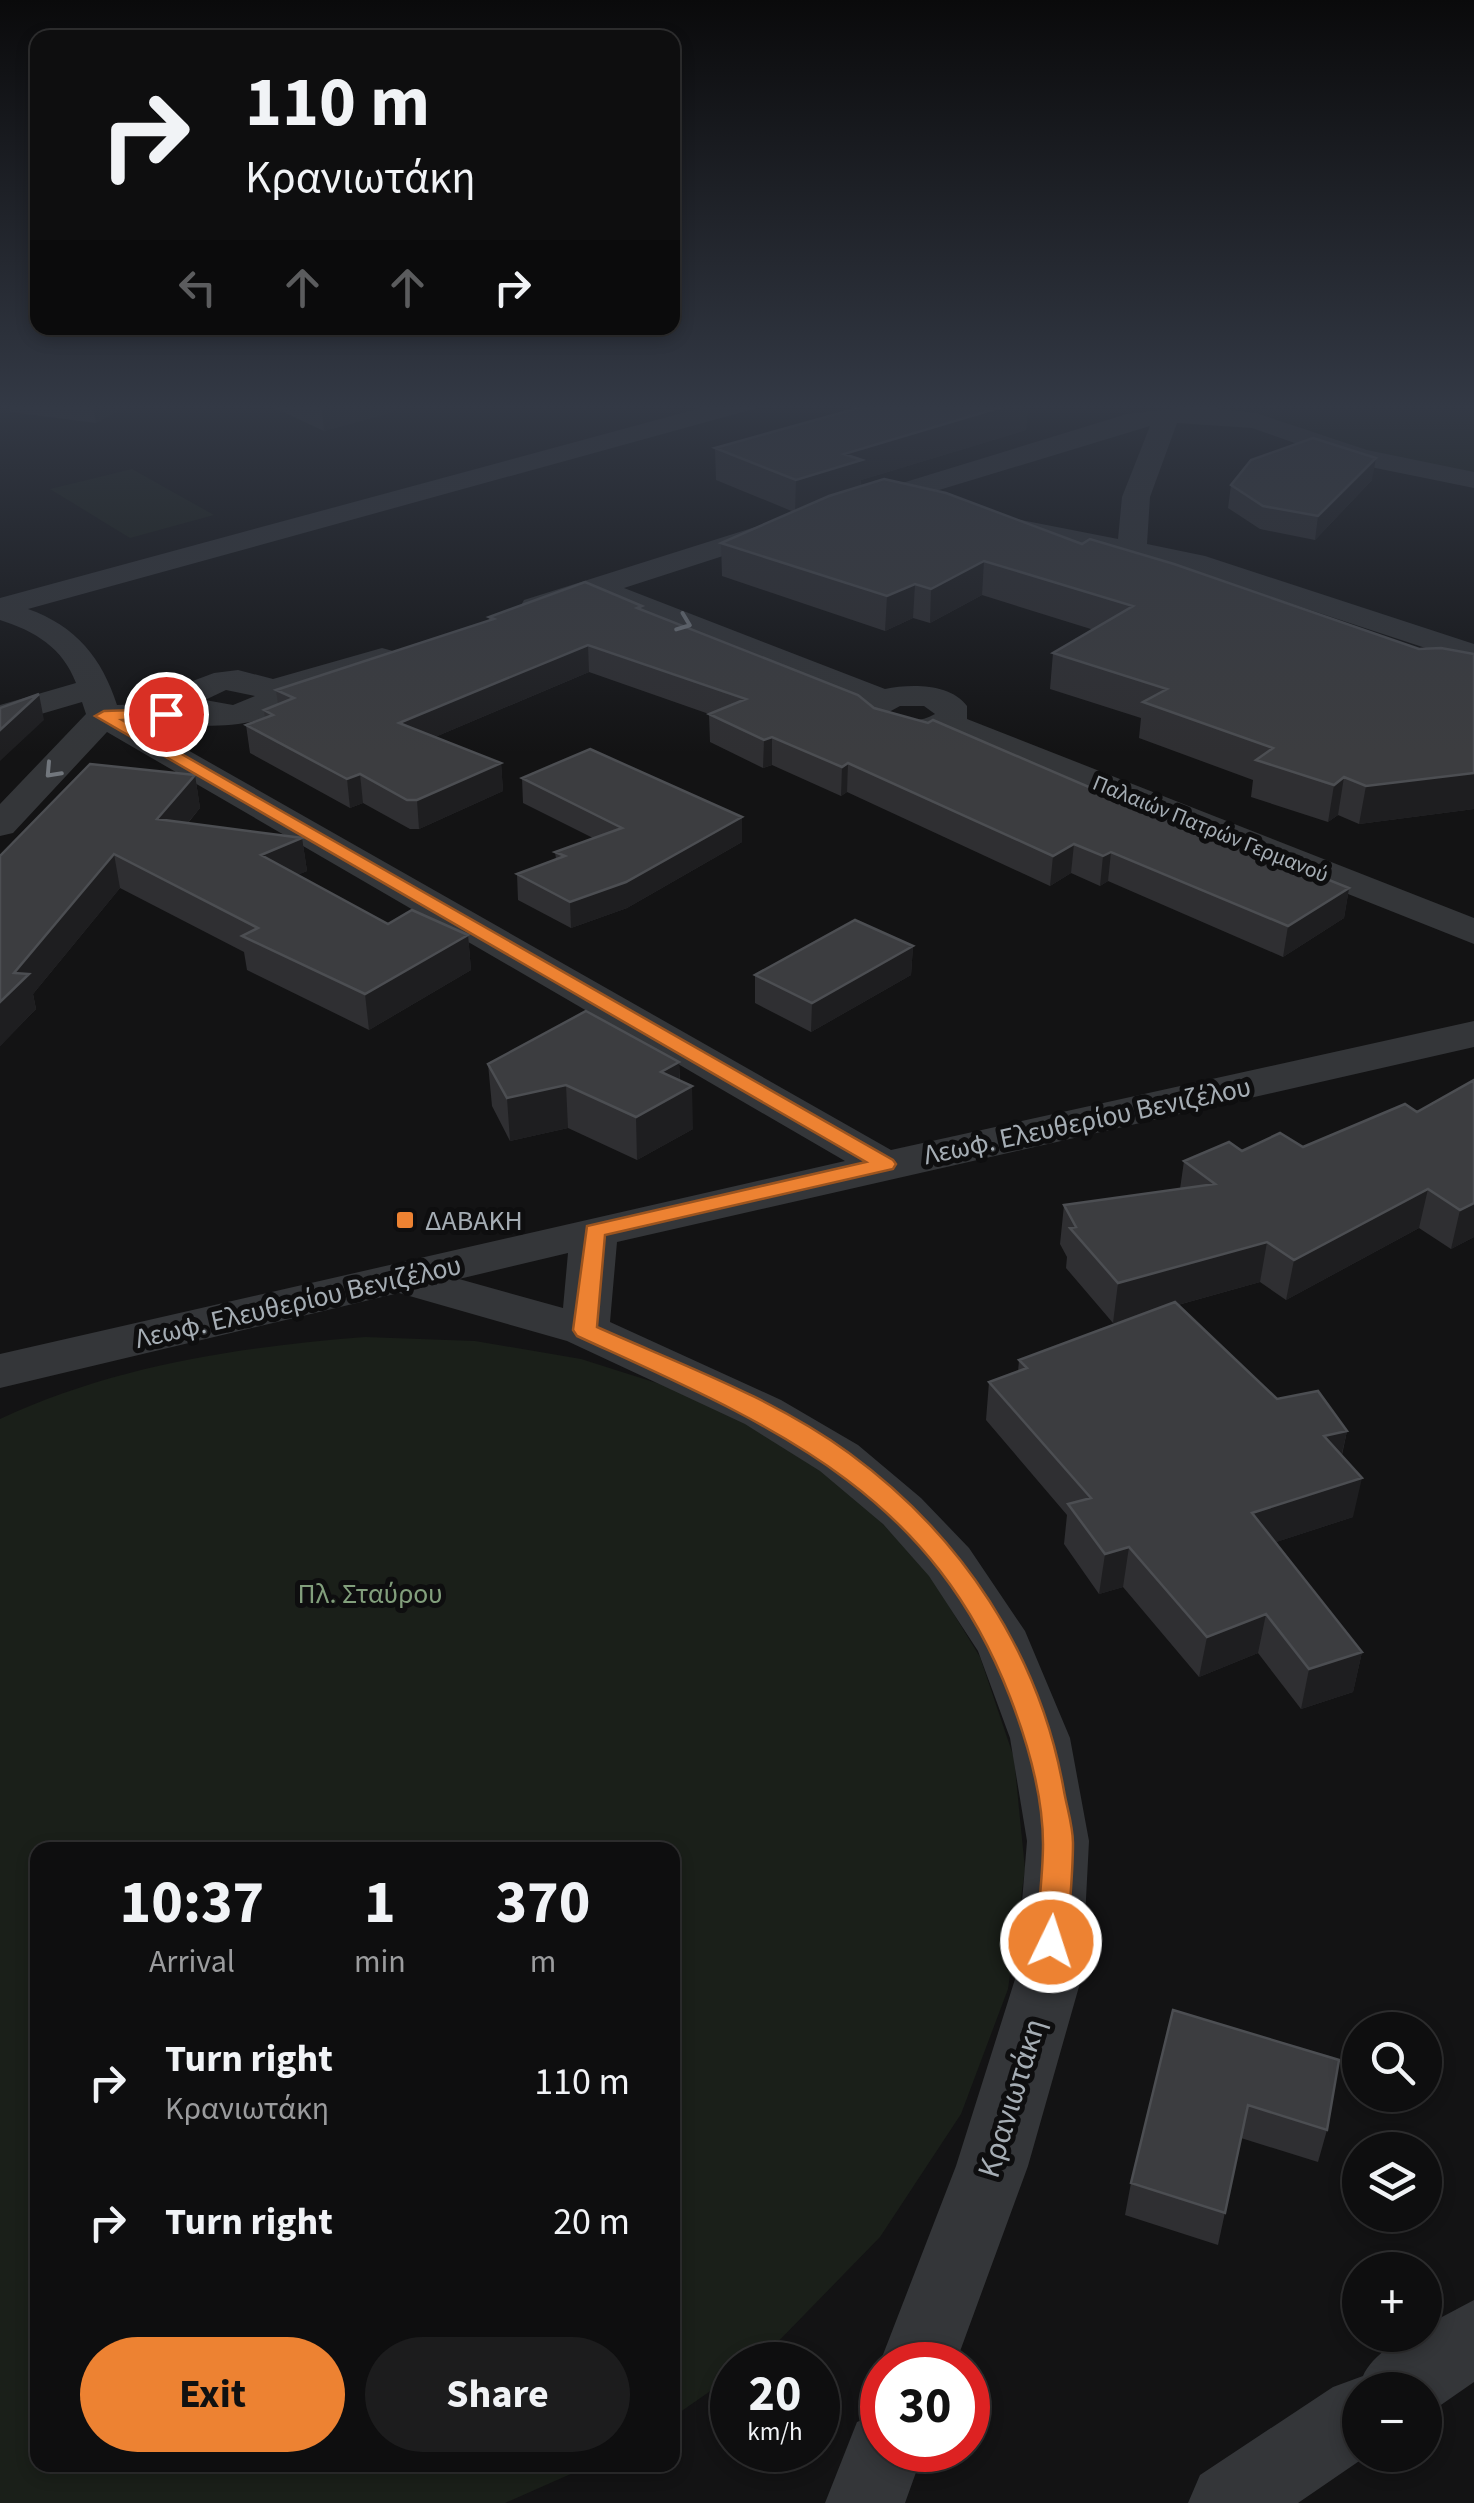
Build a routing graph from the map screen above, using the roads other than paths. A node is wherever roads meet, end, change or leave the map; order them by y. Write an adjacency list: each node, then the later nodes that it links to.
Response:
1 (322, 520): 7 (street)
2 (811, 520): 6 (street)
3 (982, 520): 5 (street)
4 (1134, 520): 5 (street)
5 (1132, 551): 10 (street); 11 (street)
6 (593, 588): 8 (street); 15 (street, Παλαιών Πατρών Γερμανού, one-way to 15)
7 (0, 608): 12 (street)
8 (505, 617)
9 (417, 646): 12 (street)
10 (1474, 654)
11 (1474, 670)
12 (100, 702): 13 (street); 14 (street, one-way to 14); 17 (street)
13 (0, 716)
14 (0, 825)
15 (1474, 932)
16 (1474, 1034): 17 (street, Λεωφ. Ελευθερίου Βενιζέλου)
17 (885, 1164): 18 (street, Λεωφ. Ελευθερίου Βενιζέλου)
18 (594, 1231): 19 (street, Λεωφ. Ελευθερίου Βενιζέλου); 20 (street)
19 (402, 1279): 20 (street, Κρανιωτάκη); 21 (street, Λεωφ. Ελευθερίου Βενιζέλου)
20 (585, 1330): 23 (street, Κρανιωτάκη)
21 (0, 1370)
22 (1474, 2337): 24 (street)
23 (926, 2342)
24 (1422, 2372)
25 (1342, 2426): 28 (street)
26 (877, 2472): 27 (street)
27 (865, 2503)
28 (1228, 2503)

